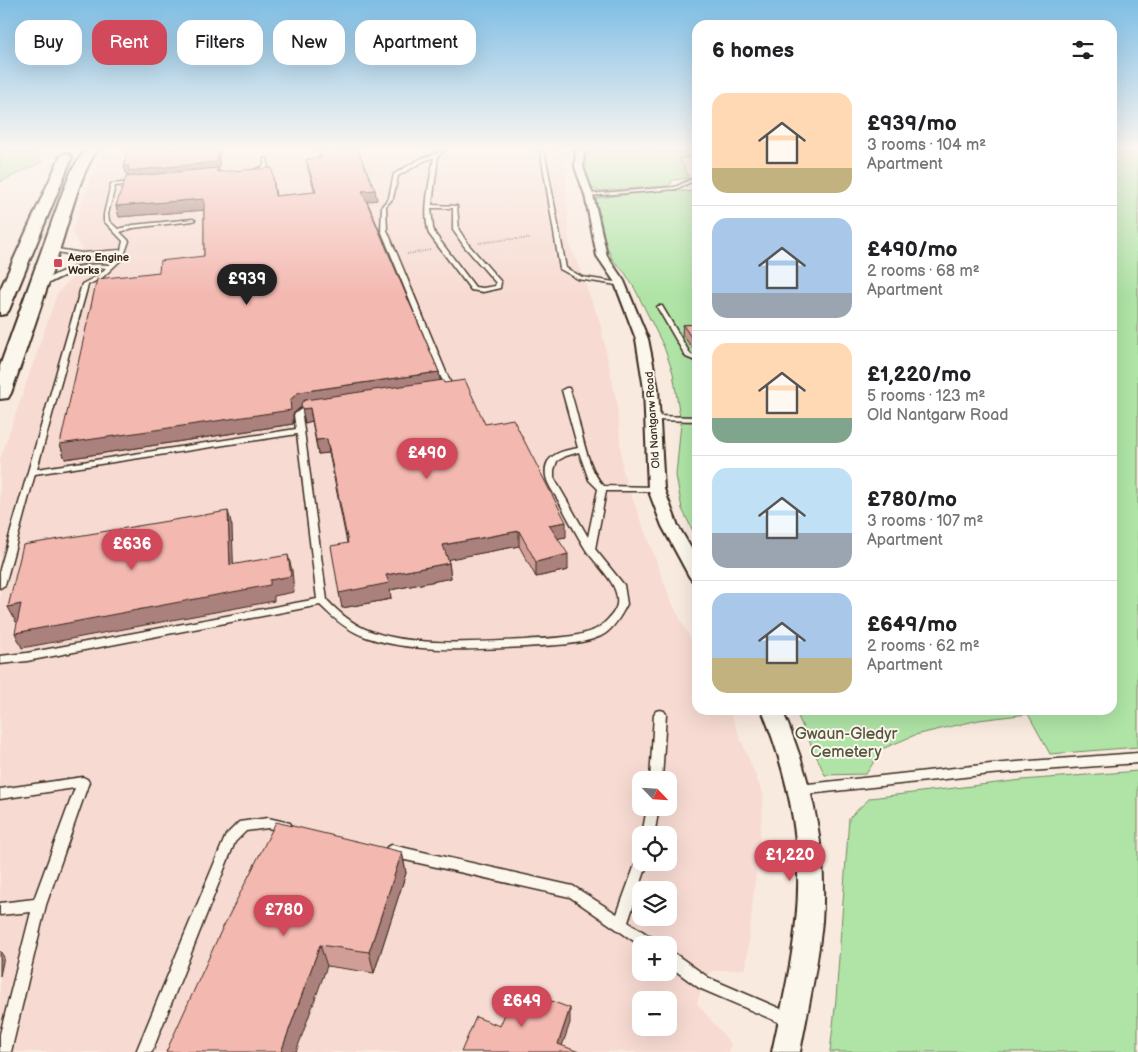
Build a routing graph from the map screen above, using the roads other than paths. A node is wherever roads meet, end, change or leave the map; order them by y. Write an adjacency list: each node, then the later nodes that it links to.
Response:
1 (48, 197): 17 (main road)
2 (68, 197): 11 (main road)
3 (110, 197): 10 (lane)
4 (391, 197): 19 (lane)
5 (430, 197): 8 (lane)
6 (550, 197): 14 (lane)
7 (589, 197): 14 (street, Old Nantgarw Road)
8 (429, 206): 8 (lane)
9 (193, 220): 10 (lane)
10 (118, 231): 12 (lane)
11 (51, 250): 12 (lane); 15 (main road)
12 (123, 251): 13 (lane)
13 (110, 267): 15 (lane); 27 (lane)
14 (620, 283): 23 (street, Old Nantgarw Road)
15 (38, 287): 21 (main road)
16 (660, 306): 18 (lane)
17 (0, 310)
18 (692, 358)
19 (439, 390)
20 (566, 390): 26 (lane)
21 (0, 393)
22 (324, 407): 25 (lane)
23 (653, 418): 24 (lane); 29 (street, Old Nantgarw Road)
24 (692, 418)
25 (300, 431): 27 (lane); 33 (lane)
26 (582, 449): 28 (lane); 30 (lane)
27 (32, 472): 32 (lane)
28 (602, 488): 29 (lane); 30 (lane)
29 (656, 489): 31 (street, Old Nantgarw Road)
30 (590, 549): 33 (lane)
31 (692, 565)
32 (0, 584)
33 (322, 601): 34 (lane)
34 (0, 660)
35 (660, 714): 38 (lane)
36 (774, 715): 39 (street)
37 (1138, 758): 39 (lane)
38 (657, 771)
39 (799, 790): 49 (street)
40 (0, 794): 44 (lane)
41 (297, 829): 51 (lane)
42 (383, 849): 46 (lane)
43 (639, 871): 46 (lane)
44 (39, 905): 45 (lane); 50 (lane)
45 (0, 910)
46 (621, 924): 47 (lane)
47 (638, 936)
48 (677, 964): 49 (lane)
49 (792, 1021): 52 (street)
50 (3, 1052)
51 (144, 1052)
52 (786, 1052)

